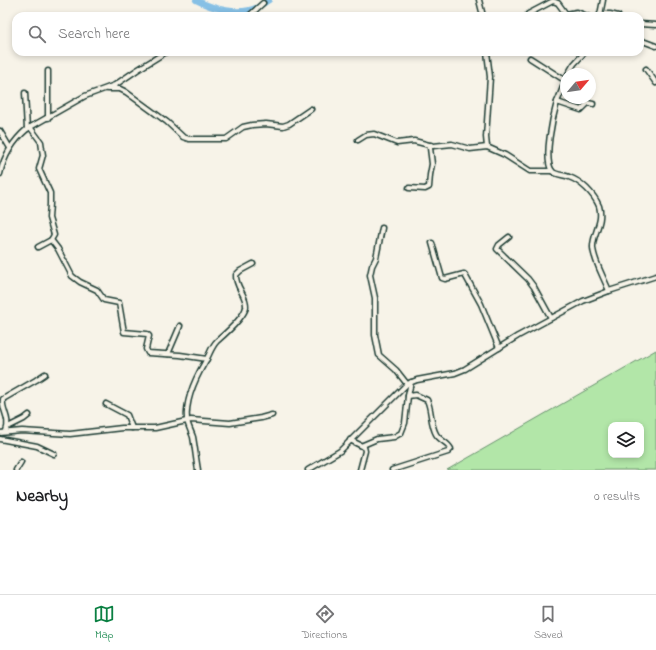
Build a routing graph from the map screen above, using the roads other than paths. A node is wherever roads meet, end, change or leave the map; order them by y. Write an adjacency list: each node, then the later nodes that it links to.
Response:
1 (479, 0): 5 (street)
2 (603, 0): 8 (street)
3 (263, 3): 4 (street)
4 (253, 12)
5 (481, 12)
6 (532, 12): 7 (street)
7 (564, 12)
8 (601, 12)
9 (644, 24): 10 (street)
10 (656, 25)
11 (644, 42): 12 (street)
12 (656, 46)
13 (160, 56): 22 (street)
14 (487, 56): 35 (street)
15 (581, 56): 17 (street)
16 (530, 58): 20 (street)
17 (572, 68)
18 (646, 69): 21 (street)
19 (48, 71): 30 (street)
20 (560, 76)
21 (656, 83)
22 (107, 89): 29 (street); 30 (street)
23 (25, 93): 31 (street)
24 (560, 95): 25 (street)
25 (557, 102): 26 (street); 37 (street)
26 (560, 103)
27 (563, 104): 28 (street)
28 (587, 104)
29 (311, 110)
30 (48, 118): 31 (street)
31 (29, 128): 36 (street); 42 (street)
32 (0, 131): 36 (street)
33 (358, 140): 34 (street)
34 (431, 145): 35 (street); 39 (street)
35 (487, 146): 37 (street)
36 (10, 148): 38 (street)
37 (552, 171): 47 (street)
38 (0, 174)
39 (409, 188)
40 (382, 228): 54 (street)
41 (509, 237): 48 (street)
42 (51, 240): 44 (street); 51 (street)
43 (432, 243): 50 (street)
44 (38, 247)
45 (253, 264): 52 (street)
46 (656, 276): 47 (street)
47 (609, 290): 48 (street)
48 (551, 318): 50 (street)
49 (180, 326): 51 (street)
50 (499, 348): 54 (street)
51 (168, 354): 52 (street)
52 (207, 359): 59 (street)
53 (45, 374): 60 (street)
54 (409, 383): 55 (street); 65 (street)
55 (408, 396): 66 (street); 73 (street)
56 (106, 404): 61 (street)
57 (272, 415): 59 (street)
58 (28, 416): 60 (street)
59 (187, 421): 61 (street); 70 (street)
60 (8, 426): 62 (street)
61 (132, 428): 62 (street)
62 (6, 432): 63 (street)
63 (0, 433)
64 (0, 439): 67 (street)
65 (350, 440): 66 (street); 71 (street)
66 (362, 445): 72 (street)
67 (54, 454)
68 (21, 462): 69 (street)
69 (16, 470)
70 (198, 470)
71 (308, 470)
72 (360, 470)
73 (392, 470)

